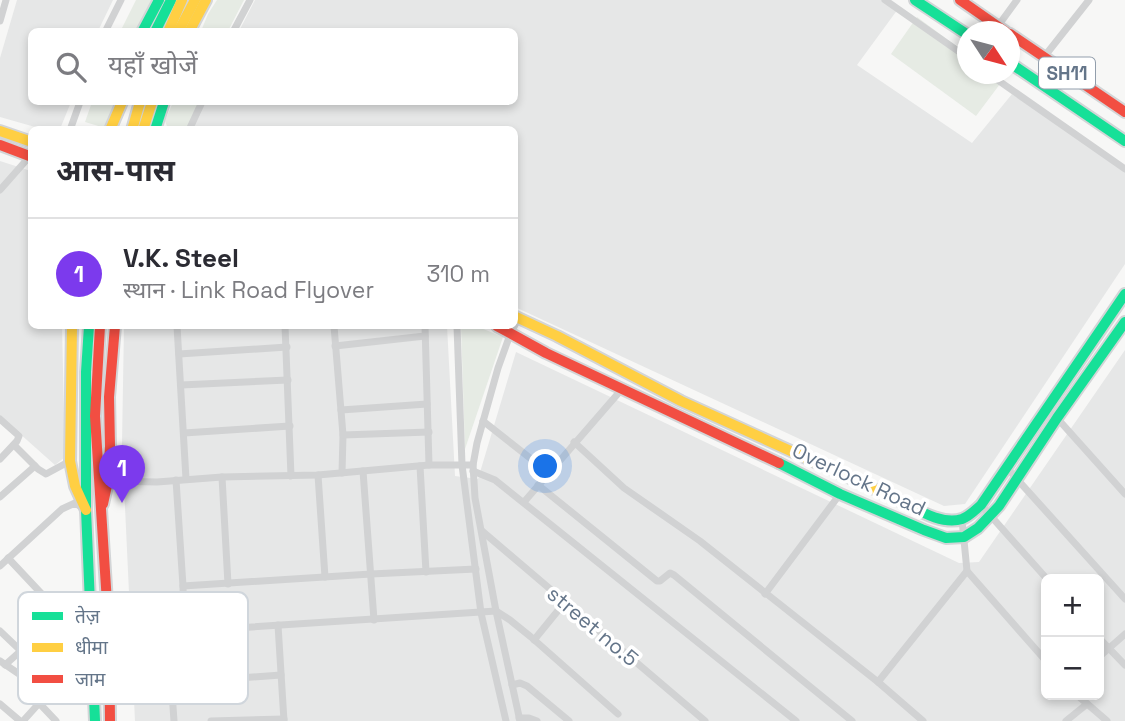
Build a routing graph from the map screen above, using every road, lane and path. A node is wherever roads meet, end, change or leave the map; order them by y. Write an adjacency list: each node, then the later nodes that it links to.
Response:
1 (5, 0): 15 (street)
2 (121, 0): 18 (street)
3 (159, 0): 19 (street)
4 (171, 0): 20 (street)
5 (183, 0): 21 (street)
6 (195, 0): 22 (street)
7 (206, 0): 23 (street)
8 (213, 0): 24 (street)
9 (250, 0): 25 (street)
10 (885, 0): 28 (street)
11 (915, 0): 26 (street)
12 (960, 0): 16 (street, SH11)
13 (1017, 0): 17 (street)
14 (1089, 0): 29 (street)
15 (0, 21)
16 (990, 21)
17 (1008, 21)
18 (107, 28)
19 (144, 28)
20 (161, 28)
21 (162, 28)
22 (180, 28)
23 (191, 28)
24 (197, 28)
25 (235, 28)
26 (957, 28)
27 (1020, 41): 29 (street, SH11)
28 (957, 50)
29 (1044, 57): 38 (street, SH11)
30 (1020, 70): 47 (street, SH11)
31 (1003, 84): 51 (street)
32 (79, 105): 39 (street)
33 (121, 105): 40 (street)
34 (139, 105): 41 (street)
35 (151, 105): 42 (street)
36 (163, 105): 43 (street)
37 (200, 105): 44 (street)
38 (1125, 112)
39 (72, 126)
40 (112, 126)
41 (133, 126)
42 (144, 126)
43 (156, 126)
44 (191, 126)
45 (0, 131): 46 (street)
46 (28, 141)
47 (1125, 141)
48 (0, 145): 49 (street)
49 (28, 156)
50 (28, 160): 52 (street)
51 (1125, 169)
52 (0, 190)
53 (1125, 294): 56 (street)
54 (518, 317): 116 (street, Overlock Road)
55 (1125, 322): 70 (street)
56 (1102, 327): 70 (street); 79 (street)
57 (72, 329): 91 (street)
58 (89, 329): 113 (street)
59 (100, 329): 114 (street)
60 (115, 329): 106 (street)
61 (177, 329): 73 (street)
62 (285, 329): 72 (street)
63 (334, 329): 71 (street)
64 (425, 329): 69 (street)
65 (457, 329): 93 (street)
66 (505, 329): 68 (street, Overlock Road)
67 (513, 329): 68 (street)
68 (512, 332): 76 (street, Overlock Road); 82 (street)
69 (425, 336): 71 (street); 77 (street)
70 (1115, 336): 80 (street)
71 (335, 346): 78 (street)
72 (287, 347): 73 (street); 74 (street)
73 (179, 354): 75 (street)
74 (288, 380): 75 (street); 83 (street)
75 (181, 385): 85 (street)
76 (622, 389): 87 (street); 108 (street, Overlock Road)
77 (428, 404): 78 (street); 84 (street)
78 (341, 410): 86 (street)
79 (1046, 410): 80 (street); 97 (street)
80 (1058, 418): 105 (street); 109 (street)
81 (3, 421): 88 (street)
82 (483, 421): 89 (street); 96 (street)
83 (290, 426): 85 (street); 101 (street)
84 (429, 432): 86 (street); 92 (street)
85 (184, 433): 103 (street)
86 (343, 435): 99 (street)
87 (575, 442): 107 (street); 133 (street)
88 (14, 445): 90 (street); 94 (street)
89 (530, 458)
90 (0, 459)
91 (70, 461): 94 (street); 113 (street)
92 (429, 465): 93 (street); 95 (street)
93 (462, 465): 96 (street); 121 (street)
94 (35, 466): 110 (street)
95 (420, 466): 98 (street); 123 (street)
96 (473, 468): 111 (street); 117 (street)
97 (1007, 468): 105 (street); 112 (street)
98 (363, 471): 99 (street); 124 (street)
99 (342, 473): 100 (street)
100 (318, 475): 101 (street); 126 (street)
101 (291, 476): 102 (street)
102 (222, 477): 103 (street); 127 (street)
103 (186, 479): 104 (street)
104 (176, 480): 106 (street); 128 (street)
105 (1017, 480): 115 (street); 134 (street)
106 (108, 481): 114 (street)
107 (538, 485): 111 (street); 173 (street)
108 (840, 494): 118 (street, Overlock Road); 133 (street)
109 (1125, 494)
110 (0, 497)
111 (524, 502): 172 (street)
112 (981, 505): 115 (street); 116 (street)
113 (86, 510): 119 (street); 130 (street)
114 (102, 510): 131 (street)
115 (990, 516): 118 (street); 125 (street)
116 (962, 520): 118 (street)
117 (481, 530): 135 (street, street no.5); 136 (street)
118 (964, 537): 122 (street)
119 (8, 558): 120 (street); 129 (street)
120 (0, 566)
121 (476, 569): 123 (street); 137 (street)
122 (967, 571): 149 (street); 155 (street)
123 (426, 572): 124 (street)
124 (371, 574): 126 (street); 138 (street)
125 (1042, 574)
126 (325, 577): 127 (street)
127 (228, 584): 128 (street)
128 (183, 586): 132 (street)
129 (40, 592)
130 (89, 592)
131 (106, 592)
132 (183, 592)
133 (765, 594): 155 (street)
134 (1125, 599)
135 (565, 602): 143 (street); 171 (street, street no.5)
136 (496, 611): 137 (street); 143 (street); 156 (street)
137 (481, 613): 138 (street); 168 (street)
138 (374, 620): 139 (street)
139 (278, 625): 140 (street); 153 (street)
140 (248, 628)
141 (0, 631): 145 (street)
142 (1125, 634): 146 (street)
143 (534, 640): 162 (street)
144 (1104, 644): 146 (street)
145 (18, 648)
146 (1108, 648): 147 (street); 151 (street)
147 (1104, 652)
148 (18, 653): 150 (street)
149 (1041, 656)
150 (3, 663): 152 (street)
151 (1125, 665)
152 (18, 674)
153 (281, 675): 154 (street); 164 (street)
154 (248, 677)
155 (878, 682): 174 (street)
156 (512, 685): 163 (street); 170 (street)
157 (1083, 700): 161 (street)
158 (0, 704): 165 (street)
159 (38, 704): 165 (street)
160 (40, 704): 166 (street)
161 (1087, 704): 175 (street); 176 (street)
162 (618, 714)
163 (519, 719): 169 (street)
164 (284, 720): 167 (street)
165 (22, 721)
166 (57, 721)
167 (211, 721)
168 (506, 721)
169 (537, 721)
170 (569, 721)
171 (705, 721)
172 (796, 721)
173 (852, 721)
174 (923, 721)
175 (1066, 721)
176 (1107, 721)

